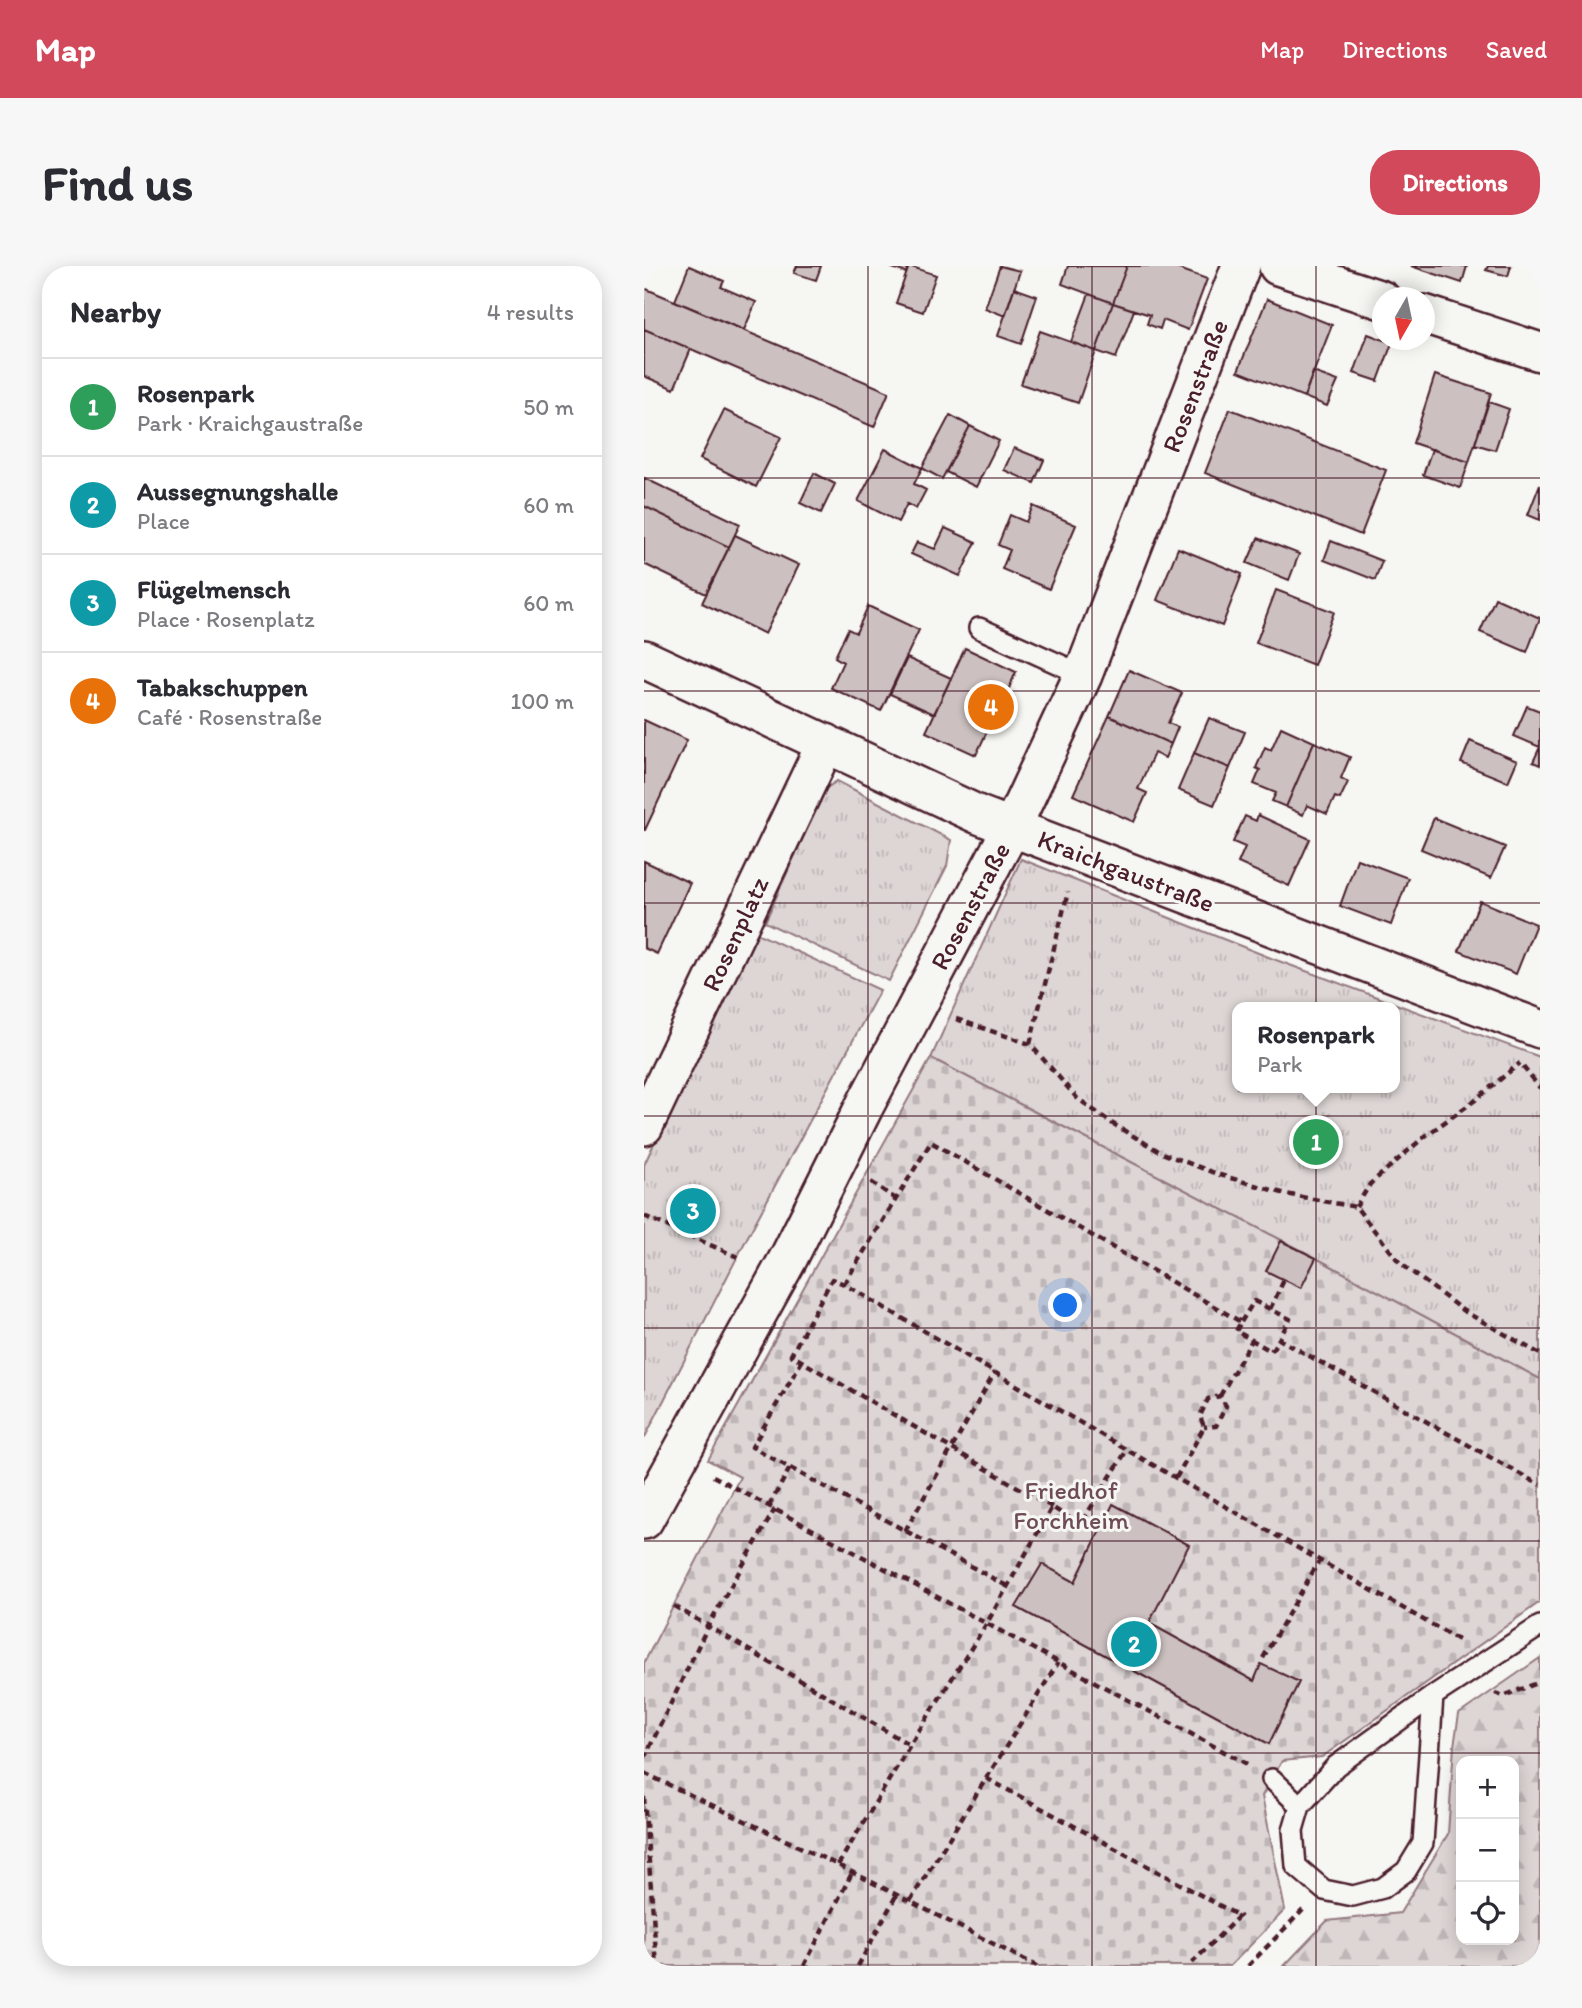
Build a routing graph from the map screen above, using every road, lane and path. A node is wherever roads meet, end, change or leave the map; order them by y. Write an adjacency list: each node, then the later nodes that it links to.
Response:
1 (1241, 266): 8 (street, Rosenstraße)
2 (1278, 266): 3 (street)
3 (1372, 297)
4 (1435, 318): 5 (street)
5 (1540, 352)
6 (979, 628): 8 (lane)
7 (644, 659): 9 (street, Kraichgaustraße)
8 (1083, 675): 10 (street, Rosenstraße)
9 (826, 743): 10 (street, Kraichgaustraße); 16 (street, Rosenplatz)
10 (1012, 827): 12 (street, Rosenstraße); 13 (street, Kraichgaustraße)
11 (1069, 890): 14 (path)
12 (916, 1006): 14 (path); 33 (street, Rosenstraße)
13 (1540, 1028)
14 (1030, 1044): 17 (path)
15 (1521, 1063): 17 (path)
16 (644, 1126)
17 (1356, 1207): 26 (path)
18 (644, 1216): 19 (path)
19 (740, 1258)
20 (1284, 1280): 22 (path)
21 (844, 1284): 23 (path); 27 (path); 28 (path)
22 (1270, 1309): 23 (path); 24 (path)
23 (1241, 1322): 25 (path)
24 (1279, 1339): 25 (path); 36 (path)
25 (1252, 1340): 29 (path)
26 (1540, 1354)
27 (802, 1361): 31 (path); 34 (path)
28 (995, 1372): 31 (path); 32 (path)
29 (1220, 1396): 30 (path); 30 (path)
30 (1204, 1427): 35 (path)
31 (952, 1448): 37 (path); 40 (path)
32 (1127, 1450): 35 (path); 37 (path)
33 (678, 1457): 38 (path); 39 (street, Rosenstraße)
34 (790, 1468): 38 (path); 40 (path)
35 (1176, 1479): 41 (path)
36 (1540, 1485)
37 (1052, 1507): 42 (path)
38 (772, 1508): 44 (path); 45 (path)
39 (644, 1520)
40 (905, 1531): 42 (path)
41 (1319, 1561): 47 (path); 48 (path)
42 (1007, 1586): 44 (path)
43 (674, 1606): 45 (path)
44 (987, 1623): 49 (path); 53 (path)
45 (708, 1626): 53 (path); 54 (path)
46 (1540, 1626): 51 (lane)
47 (1464, 1642)
48 (1263, 1658)
49 (1058, 1663): 56 (path); 57 (path)
50 (1540, 1682): 52 (path)
51 (1433, 1696): 59 (lane); 62 (lane)
52 (1503, 1696)
53 (910, 1745): 60 (path)
54 (644, 1759)
55 (644, 1773): 60 (path)
56 (986, 1779): 64 (path); 69 (path)
57 (1272, 1779): 59 (lane)
58 (644, 1797): 65 (path)
59 (1300, 1806): 62 (lane)
60 (838, 1865): 61 (path)
61 (852, 1873): 63 (path); 66 (path)
62 (1324, 1890): 70 (path)
63 (897, 1894): 64 (path); 67 (path)
64 (910, 1901): 68 (path)
65 (657, 1966)
66 (804, 1966)
67 (858, 1966)
68 (1037, 1966)
69 (1189, 1966)
70 (1248, 1966)

